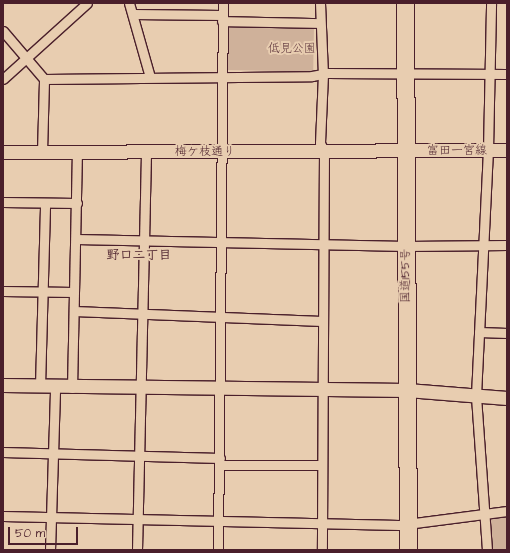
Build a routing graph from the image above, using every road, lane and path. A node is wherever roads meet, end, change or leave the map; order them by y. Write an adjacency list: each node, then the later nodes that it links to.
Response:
1 (86, 3): 11 (street)
2 (129, 3): 7 (street)
3 (223, 3): 8 (street)
4 (320, 3): 9 (street)
5 (405, 3): 13 (highway, 国道155号)
6 (492, 3): 14 (street)
7 (133, 14): 8 (street); 17 (street)
8 (222, 18): 9 (street); 16 (street)
9 (319, 23): 12 (street)
10 (3, 31): 11 (street)
11 (26, 58): 18 (street); 19 (street)
12 (322, 74): 13 (street); 16 (street); 22 (street)
13 (405, 74): 14 (street); 23 (highway, 国道155号)
14 (491, 74): 15 (street); 20 (street)
15 (507, 74)
16 (222, 76): 17 (street); 26 (street)
17 (150, 77): 19 (street)
18 (3, 79)
19 (44, 79): 25 (street)
20 (488, 150): 21 (street, 富田一宮線); 23 (street, 富田一宮線); 37 (street)
21 (507, 150)
22 (324, 151): 23 (street, 梅ケ枝通り); 26 (street, 梅ケ枝通り); 35 (street)
23 (407, 151): 38 (highway, 国道155号)
24 (3, 152): 25 (street, 梅ケ枝通り)
25 (42, 152): 27 (street, 梅ケ枝通り)
26 (222, 152): 28 (street, 梅ケ枝通り); 34 (street)
27 (77, 153): 28 (street, 梅ケ枝通り); 31 (street)
28 (146, 153): 33 (street)
29 (3, 202): 30 (street)
30 (45, 203): 31 (street); 40 (street)
31 (76, 203): 32 (street)
32 (76, 239): 33 (street); 41 (street)
33 (144, 239): 34 (street); 43 (street)
34 (220, 242): 35 (street); 44 (street)
35 (324, 244): 38 (street); 45 (street)
36 (507, 244): 37 (street)
37 (484, 245): 38 (street); 46 (street)
38 (406, 246): 55 (highway, 国道155号)
39 (3, 291): 40 (street)
40 (42, 292): 41 (street); 49 (street)
41 (74, 292): 42 (street)
42 (74, 312): 43 (street); 52 (street)
43 (142, 313): 44 (street); 53 (street)
44 (219, 315): 45 (street); 50 (street)
45 (322, 321): 54 (street)
46 (479, 332): 47 (street); 56 (street)
47 (507, 333)
48 (3, 386): 49 (street)
49 (40, 386): 51 (street)
50 (221, 386): 53 (street); 54 (street); 61 (street)
51 (54, 387): 52 (street); 59 (street)
52 (72, 388): 53 (street)
53 (140, 388): 60 (street)
54 (321, 388): 55 (street); 62 (street)
55 (407, 390): 56 (street); 70 (highway, 国道155号)
56 (476, 396): 57 (street); 64 (street)
57 (507, 398)
58 (3, 452): 59 (street)
59 (52, 453): 60 (street); 66 (street)
60 (140, 456): 61 (street); 67 (street)
61 (220, 462): 62 (street); 68 (street)
62 (322, 465): 69 (street)
63 (507, 511): 64 (street)
64 (485, 514): 70 (street); 76 (street)
65 (3, 516): 66 (street)
66 (51, 517): 67 (street); 71 (street)
67 (138, 519): 68 (street); 72 (street)
68 (218, 521): 69 (street); 73 (street)
69 (322, 523): 70 (street); 74 (street)
70 (408, 525): 75 (highway, 国道155号)
71 (50, 550)
72 (137, 550)
73 (218, 550)
74 (322, 550)
75 (408, 550)
76 (487, 550)

